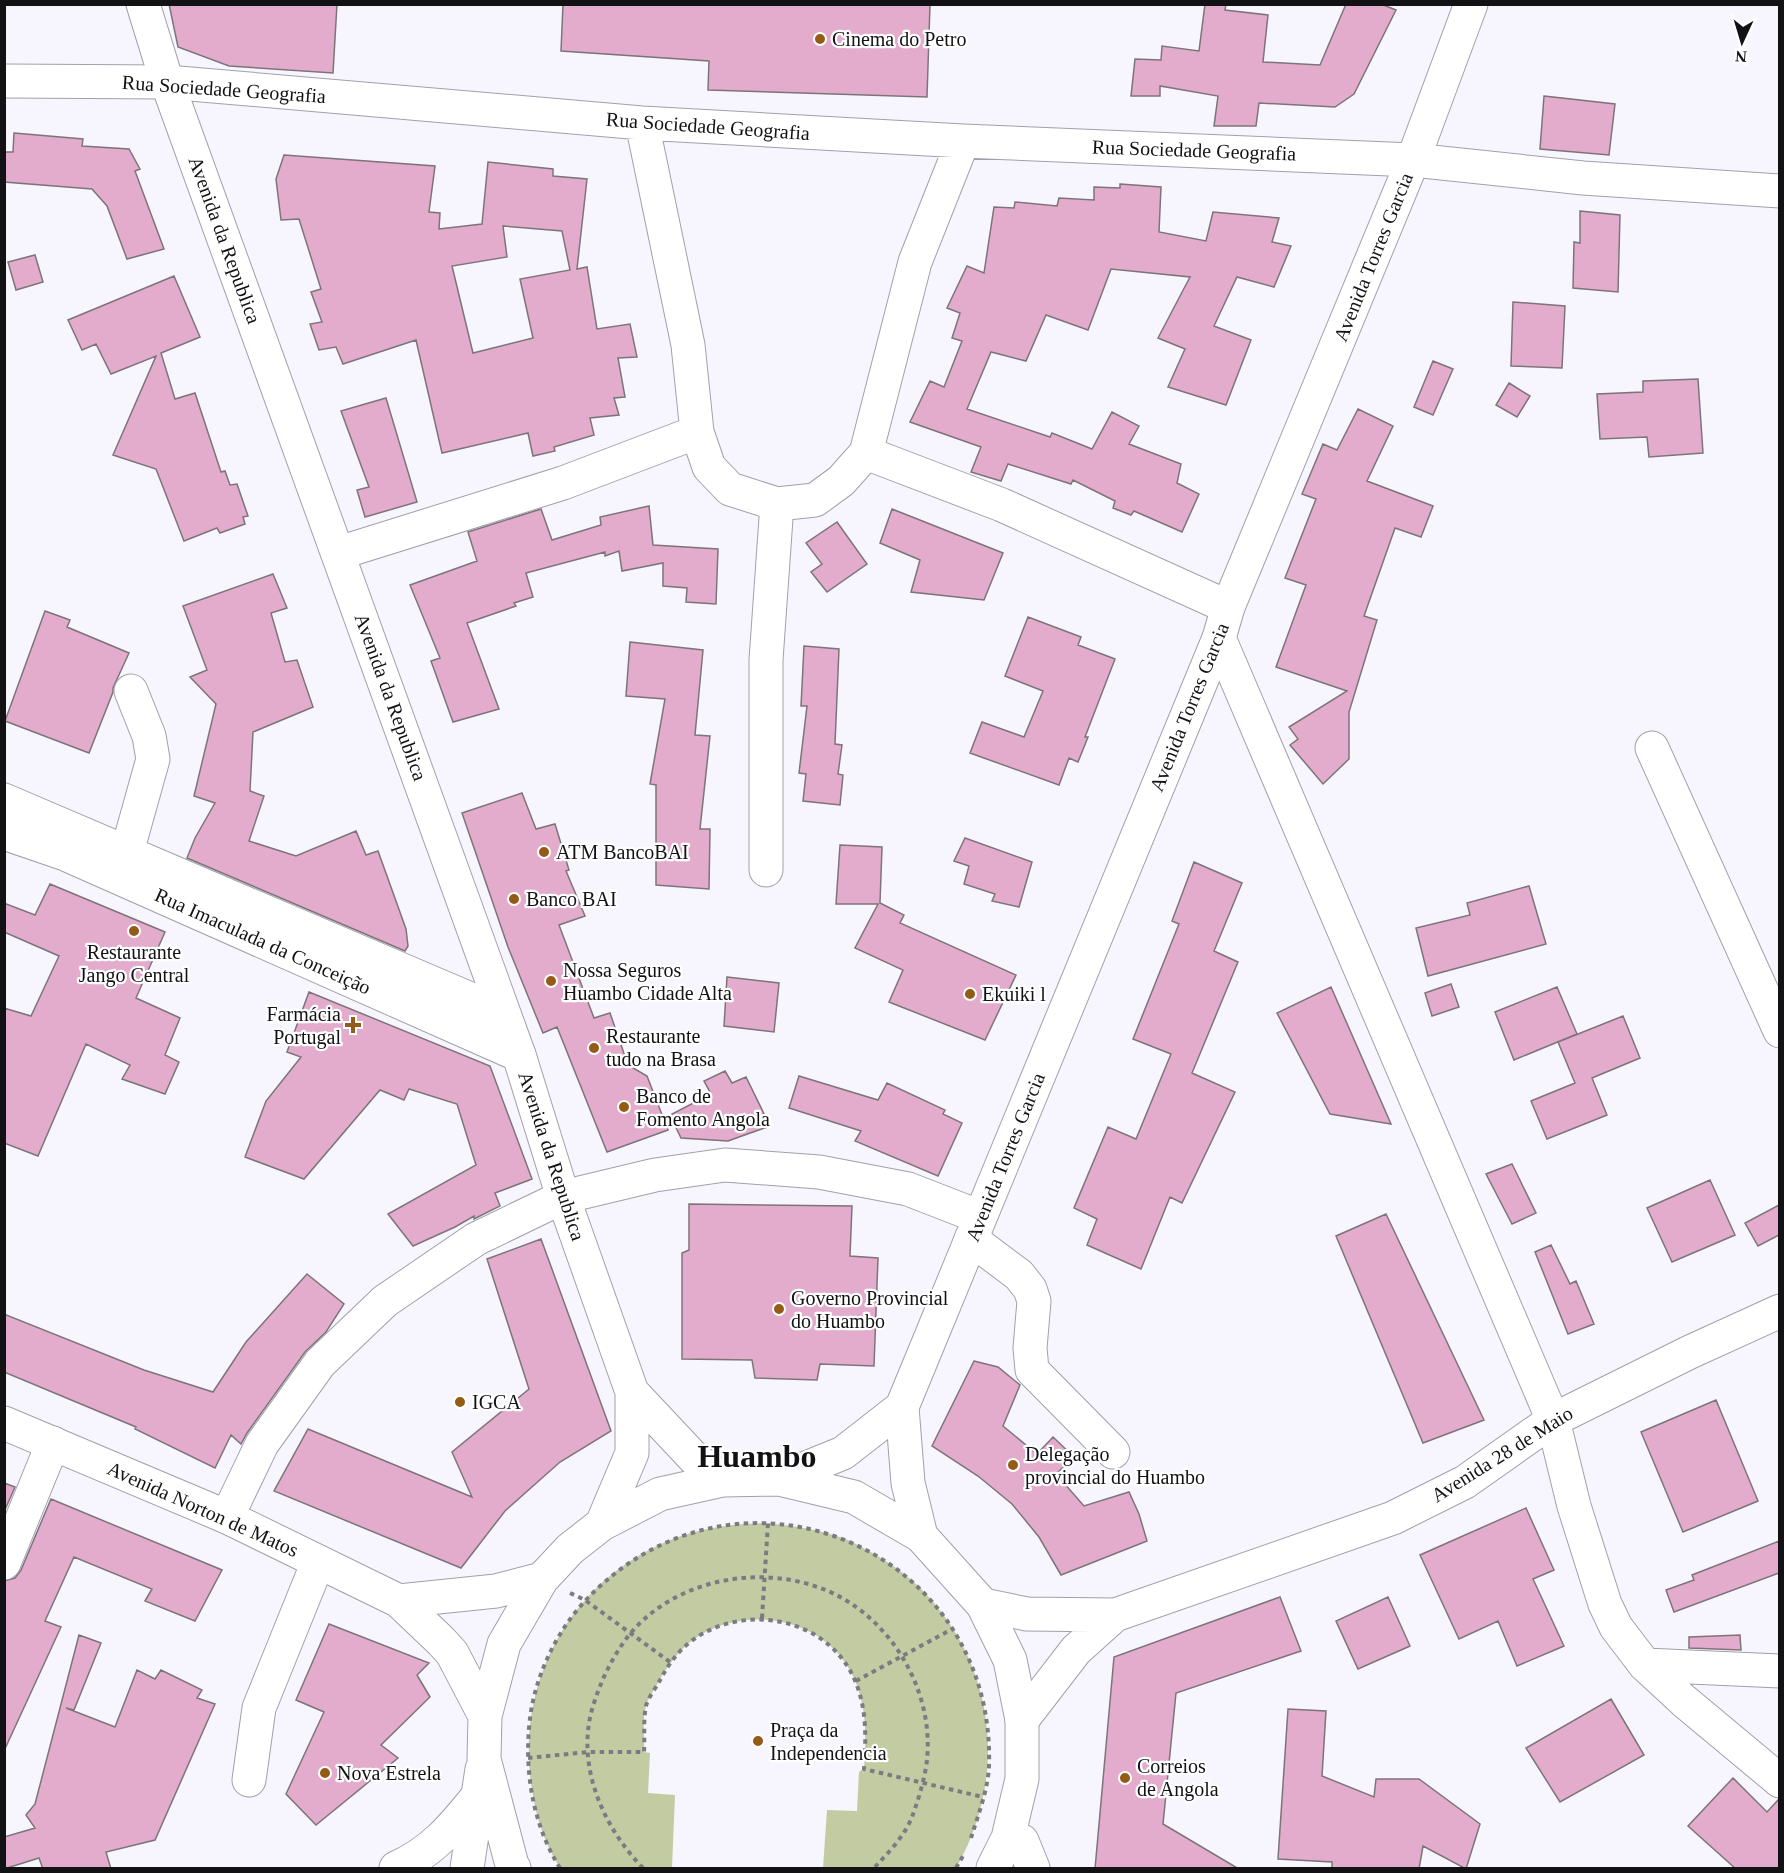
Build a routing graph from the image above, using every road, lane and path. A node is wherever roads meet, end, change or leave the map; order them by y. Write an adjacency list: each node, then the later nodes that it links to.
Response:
1 (143, 4): 4 (street, Avenida da Republica)
2 (1471, 4): 7 (street, Avenida Torres Garcia)
3 (4, 81): 4 (street, Rua Sociedade Geografia)
4 (167, 82): 5 (street, Rua Sociedade Geografia); 12 (street, Avenida da Republica)
5 (642, 123): 6 (street, Rua Sociedade Geografia); 9 (street)
6 (963, 141): 7 (street, Rua Sociedade Geografia); 10 (street)
7 (1413, 160): 8 (street, Rua Sociedade Geografia); 13 (street, Avenida Torres Garcia)
8 (1779, 190)
9 (697, 432): 11 (street); 12 (street)
10 (866, 453): 11 (street); 13 (street)
11 (777, 504): 20 (street)
12 (339, 553): 21 (street, Avenida da Republica)
13 (1228, 607): 14 (street, Avenida Torres Garcia)
14 (1218, 638): 25 (street, Avenida Torres Garcia); 29 (street)
15 (131, 692): 19 (street)
16 (1652, 748): 22 (street)
17 (4, 800): 19 (street, Rua Imaculada da Conceição)
18 (4, 833): 23 (street, Rua Imaculada da Conceição)
19 (127, 852): 21 (street, Rua Imaculada da Conceição)
20 (766, 870)
21 (503, 1013): 23 (street, Avenida da Republica)
22 (1779, 1031)
23 (519, 1054): 24 (street, Avenida da Republica)
24 (563, 1197): 25 (street); 27 (street, Avenida da Republica); 35 (street)
25 (976, 1228): 28 (street, Avenida Torres Garcia); 32 (street)
26 (1779, 1311): 29 (street, Avenida 28 de Maio)
27 (632, 1392): 34 (street); 37 (street)
28 (902, 1407): 33 (street); 38 (street)
29 (1553, 1420): 46 (street, Avenida 28 de Maio); 52 (street)
30 (4, 1423): 31 (street, Avenida Norton de Matos)
31 (53, 1443): 35 (street, Avenida Norton de Matos); 40 (street)
32 (1113, 1452)
33 (779, 1479): 34 (street); 38 (street)
34 (723, 1480): 37 (street)
35 (227, 1517): 39 (street, Avenida Norton de Matos)
36 (768, 1522): 41 (path); 43 (path); 48 (path)
37 (603, 1524): 42 (street)
38 (921, 1536): 45 (street)
39 (318, 1562): 44 (street, Avenida Norton de Matos); 61 (street)
40 (4, 1563)
41 (765, 1576): 47 (path); 49 (path); 50 (path)
42 (542, 1579): 43 (path); 44 (street); 55 (street)
43 (585, 1600): 49 (path); 58 (path)
44 (399, 1601): 55 (street)
45 (983, 1605): 46 (street); 48 (path); 56 (street)
46 (1115, 1615): 56 (street)
47 (762, 1618): 51 (path); 54 (path)
48 (953, 1629): 50 (path); 65 (path)
49 (631, 1633): 51 (path); 57 (path)
50 (902, 1656): 54 (path); 62 (path)
51 (670, 1662): 57 (path)
52 (1645, 1665): 53 (street); 63 (street)
53 (1779, 1671)
54 (856, 1681): 62 (path)
55 (485, 1716): 59 (street)
56 (1022, 1720): 60 (street)
57 (588, 1752): 58 (path); 73 (path)
58 (528, 1758): 72 (path)
59 (484, 1759): 64 (street); 71 (street)
60 (1022, 1779): 67 (street); 68 (street)
61 (249, 1780)
62 (922, 1781): 65 (path); 74 (path)
63 (1779, 1781)
64 (477, 1797): 69 (street); 70 (street)
65 (983, 1797): 66 (path)
66 (969, 1847)
67 (1025, 1859)
68 (979, 1861): 75 (path)
69 (396, 1869)
70 (467, 1869)
71 (514, 1869)
72 (560, 1869)
73 (643, 1869)
74 (874, 1869)
75 (956, 1869)

